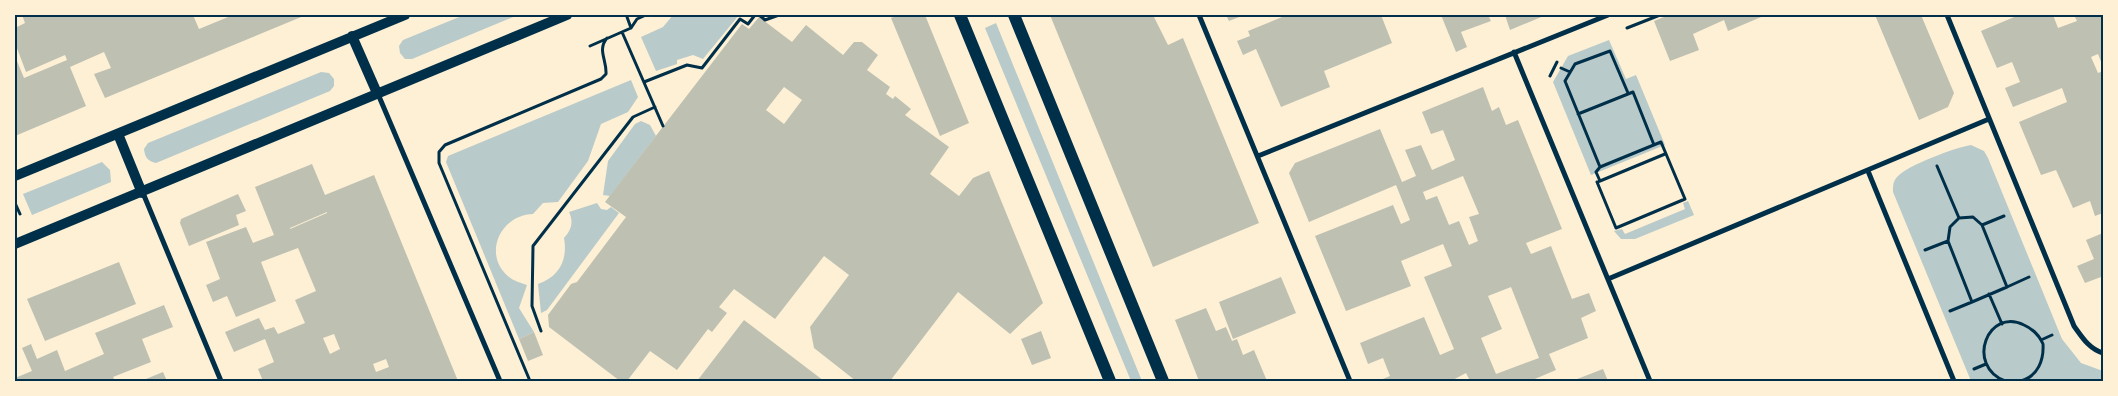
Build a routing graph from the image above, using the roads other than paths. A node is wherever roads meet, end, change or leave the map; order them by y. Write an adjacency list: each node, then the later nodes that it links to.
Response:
1 (405, 15): 8 (main road)
2 (567, 15): 10 (main road)
3 (960, 15): 22 (main road)
4 (1014, 15): 23 (main road)
5 (1199, 15): 13 (street)
6 (1608, 15): 9 (street)
7 (1946, 15): 11 (street)
8 (352, 36): 10 (main road); 12 (main road)
9 (1514, 52): 13 (street); 18 (street)
10 (377, 93): 16 (main road); 21 (street)
11 (1989, 119): 14 (street); 19 (street)
12 (118, 134): 15 (main road); 16 (main road)
13 (1258, 156): 24 (street)
14 (1868, 171): 18 (street); 26 (street)
15 (15, 176)
16 (142, 193): 17 (main road); 20 (street)
17 (15, 244)
18 (1608, 278): 25 (street)
19 (2103, 353)
20 (221, 381)
21 (500, 381)
22 (1110, 381)
23 (1163, 381)
24 (1350, 381)
25 (1650, 381)
26 (1954, 381)

